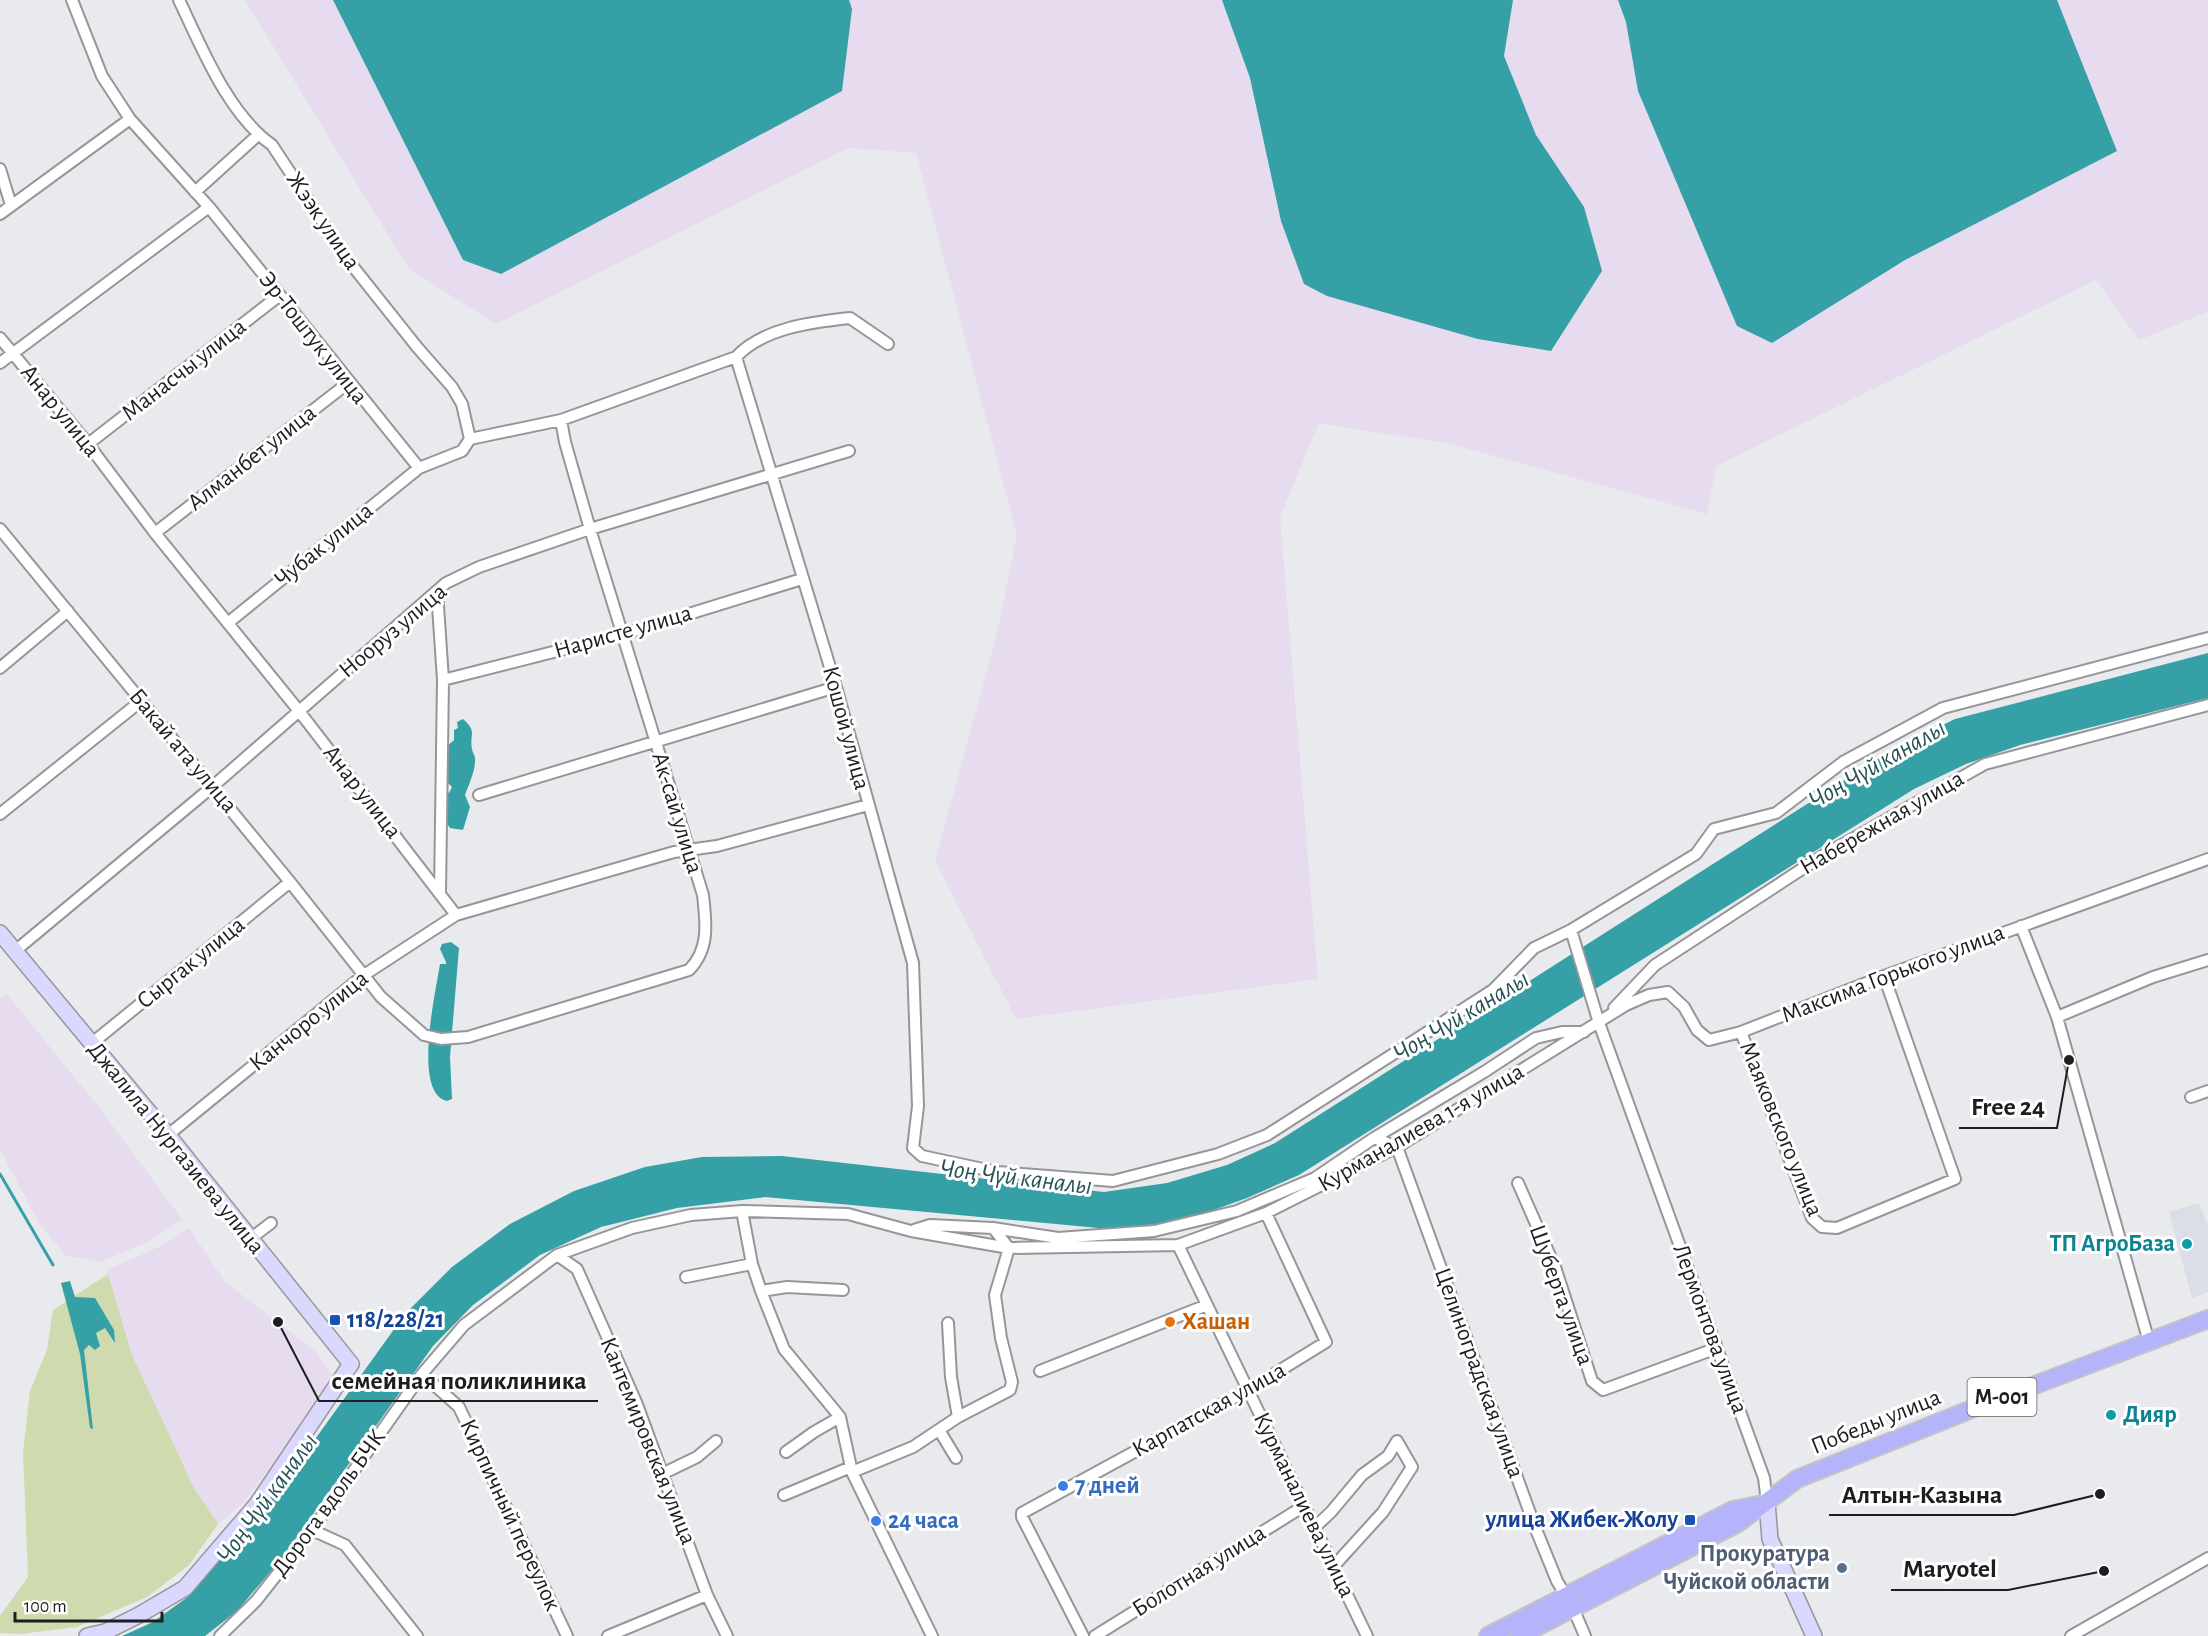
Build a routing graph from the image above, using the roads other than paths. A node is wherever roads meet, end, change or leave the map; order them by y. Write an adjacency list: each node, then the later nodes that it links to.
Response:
1 (72, 0): 3 (street, Эр-Тоштук улица)
2 (179, 0): 4 (street, Жээк улица)
3 (130, 119): 6 (street, Эр-Тоштук улица); 7 (street)
4 (258, 135): 6 (street); 18 (street, Жээк улица)
5 (0, 169): 7 (street)
6 (195, 192): 8 (street, Эр-Тоштук улица)
7 (11, 205): 9 (street)
8 (208, 207): 10 (street, Эр-Тоштук улица); 13 (street)
9 (0, 214)
10 (280, 295): 16 (street, Эр-Тоштук улица); 19 (street, Манасчы улица)
11 (0, 338): 13 (street, Анар улица)
12 (888, 344): 14 (street)
13 (12, 353): 15 (street); 19 (street, Анар улица)
14 (736, 357): 17 (street); 22 (street, Кошой улица)
15 (0, 363)
16 (348, 383): 21 (street, Эр-Тоштук улица); 25 (street, Алманбет улица)
17 (561, 420): 18 (street); 24 (street, Ак-сай улица)
18 (471, 439): 21 (street)
19 (88, 444): 25 (street, Анар улица)
20 (849, 451): 22 (street, Нооруз улица)
21 (418, 468): 29 (street, Чубак улица)
22 (771, 474): 24 (street, Нооруз улица); 26 (street, Кошой улица)
23 (0, 529): 28 (street, Бакай ата улица)
24 (590, 529): 27 (street, Нооруз улица); 30 (street, Ак-сай улица)
25 (155, 533): 29 (street, Анар улица)
26 (802, 579): 30 (street, Наристе улица); 34 (street, Кошой улица)
27 (437, 591): 33 (street); 37 (street, Нооруз улица)
28 (68, 611): 32 (street); 35 (street, Бакай ата улица)
29 (228, 622): 37 (street, Анар улица)
30 (624, 634): 33 (street, Наристе улица); 38 (street, Ак-сай улица)
31 (2208, 638): 50 (street)
32 (0, 668)
33 (443, 680): 46 (street)
34 (836, 687): 38 (street); 41 (street, Кошой улица)
35 (141, 701): 39 (street, Бакай ата улица); 42 (street)
36 (2208, 705): 56 (street, Набережная улица)
37 (299, 711): 39 (street, Нооруз улица); 46 (street, Анар улица)
38 (655, 742): 40 (street); 43 (street, Ак-сай улица)
39 (212, 787): 45 (street, Бакай ата улица); 51 (street, Нооруз улица)
40 (479, 795)
41 (868, 805): 43 (street); 50 (street, Кошой улица)
42 (0, 814)
43 (689, 850): 47 (street); 53 (street, Ак-сай улица)
44 (2208, 859): 48 (street, Максима Горького улица)
45 (290, 882): 53 (street, Бакай ата улица); 59 (street, Сыргак улица)
46 (440, 893): 47 (street, Анар улица)
47 (456, 915): 53 (street, Канчоро улица)
48 (2021, 926): 54 (street, Максима Горького улица); 55 (street)
49 (0, 933): 51 (street, Джалила Нургазиева улица)
50 (1572, 935): 56 (street, Лермонтова улица)
51 (15, 951): 59 (street, Джалила Нургазиева улица)
52 (2208, 960): 55 (street)
53 (364, 975): 62 (street, Канчоро улица)
54 (1884, 976): 58 (street, Максима Горького улица); 58 (street, Маяковского улица)
55 (2056, 1017): 83 (street)
56 (1599, 1023): 57 (street, Курманалиева 1-я улица); 58 (street, Максима Горького улица); 84 (street, Лермонтова улица)
57 (1585, 1032): 63 (street); 64 (street, Курманалиева 1-я улица)
58 (1741, 1032)
59 (91, 1044): 62 (street, Джалила Нургазиева улица)
60 (2208, 1091): 61 (street)
61 (2191, 1097)
62 (168, 1135): 72 (street, Джалила Нургазиева улица)
63 (1374, 1138): 64 (street); 71 (street)
64 (1396, 1148): 67 (street, Курманалиева 1-я улица); 104 (street, Целиноградская улица)
65 (1518, 1183): 84 (street, Шуберта улица)
66 (742, 1211): 70 (street, Курманалиева 1-я улица); 75 (street, Дорога вдоль БЧК); 76 (street)
67 (1266, 1213): 73 (street, Курманалиева 1-я улица); 87 (street, Карпатская улица)
68 (271, 1223): 72 (street)
69 (993, 1228): 70 (street); 71 (street); 74 (street)
70 (911, 1231): 74 (street, Курманалиева 1-я улица)
71 (1154, 1231): 73 (street)
72 (250, 1239): 105 (street, Джалила Нургазиева улица)
73 (1179, 1245): 74 (street, Курманалиева 1-я улица); 80 (street, Курманалиева улица)
74 (1009, 1248): 89 (street)
75 (557, 1255): 86 (street, Дорога вдоль БЧК); 95 (street, Кантемировская улица)
76 (752, 1264): 77 (street); 79 (street)
77 (686, 1277)
78 (843, 1290): 79 (street)
79 (760, 1292): 88 (street)
80 (1208, 1305): 85 (street); 87 (street, Курманалиева улица)
81 (2208, 1319): 83 (main road, Победы улица / М-001)
82 (948, 1323): 89 (street)
83 (2149, 1342): 97 (main road, Победы улица / М-001)
84 (1717, 1348): 97 (street, Лермонтова улица)
85 (1040, 1371)
86 (422, 1374): 100 (street, Дорога вдоль БЧК); 108 (street, Кирпичный переулок)
87 (1248, 1390): 98 (street, Курманалиева улица); 112 (street, Карпатская улица)
88 (840, 1417): 92 (street); 94 (street)
89 (958, 1417): 90 (street)
90 (939, 1430): 93 (street); 94 (street)
91 (716, 1441): 95 (street)
92 (786, 1452)
93 (956, 1458)
94 (852, 1470): 96 (street); 111 (street)
95 (662, 1474): 103 (street, Кантемировская улица)
96 (784, 1495)
97 (1767, 1502): 104 (main road, М-001); 118 (street, Лермонтова улица)
98 (1304, 1506): 99 (street, Курманалиева улица); 113 (street, Болотная улица)
99 (1314, 1528): 102 (street, Курманалиева улица); 102 (street)
100 (312, 1530): 106 (street, Дорога вдоль БЧК); 107 (street)
101 (2208, 1558): 119 (street)
102 (1333, 1567): 114 (street, Курманалиева улица)
103 (707, 1595): 109 (street); 110 (street, Кантемировская улица)
104 (1570, 1602): 115 (main road, М-001); 116 (main road, М-001); 117 (street, Целиноградская улица)
105 (87, 1636)
106 (220, 1636)
107 (417, 1636)
108 (567, 1636)
109 (608, 1636)
110 (727, 1636)
111 (932, 1636)
112 (1083, 1636)
113 (1095, 1636)
114 (1368, 1636)
115 (1488, 1636)
116 (1519, 1636)
117 (1585, 1636)
118 (1814, 1636)
119 (2072, 1636)

